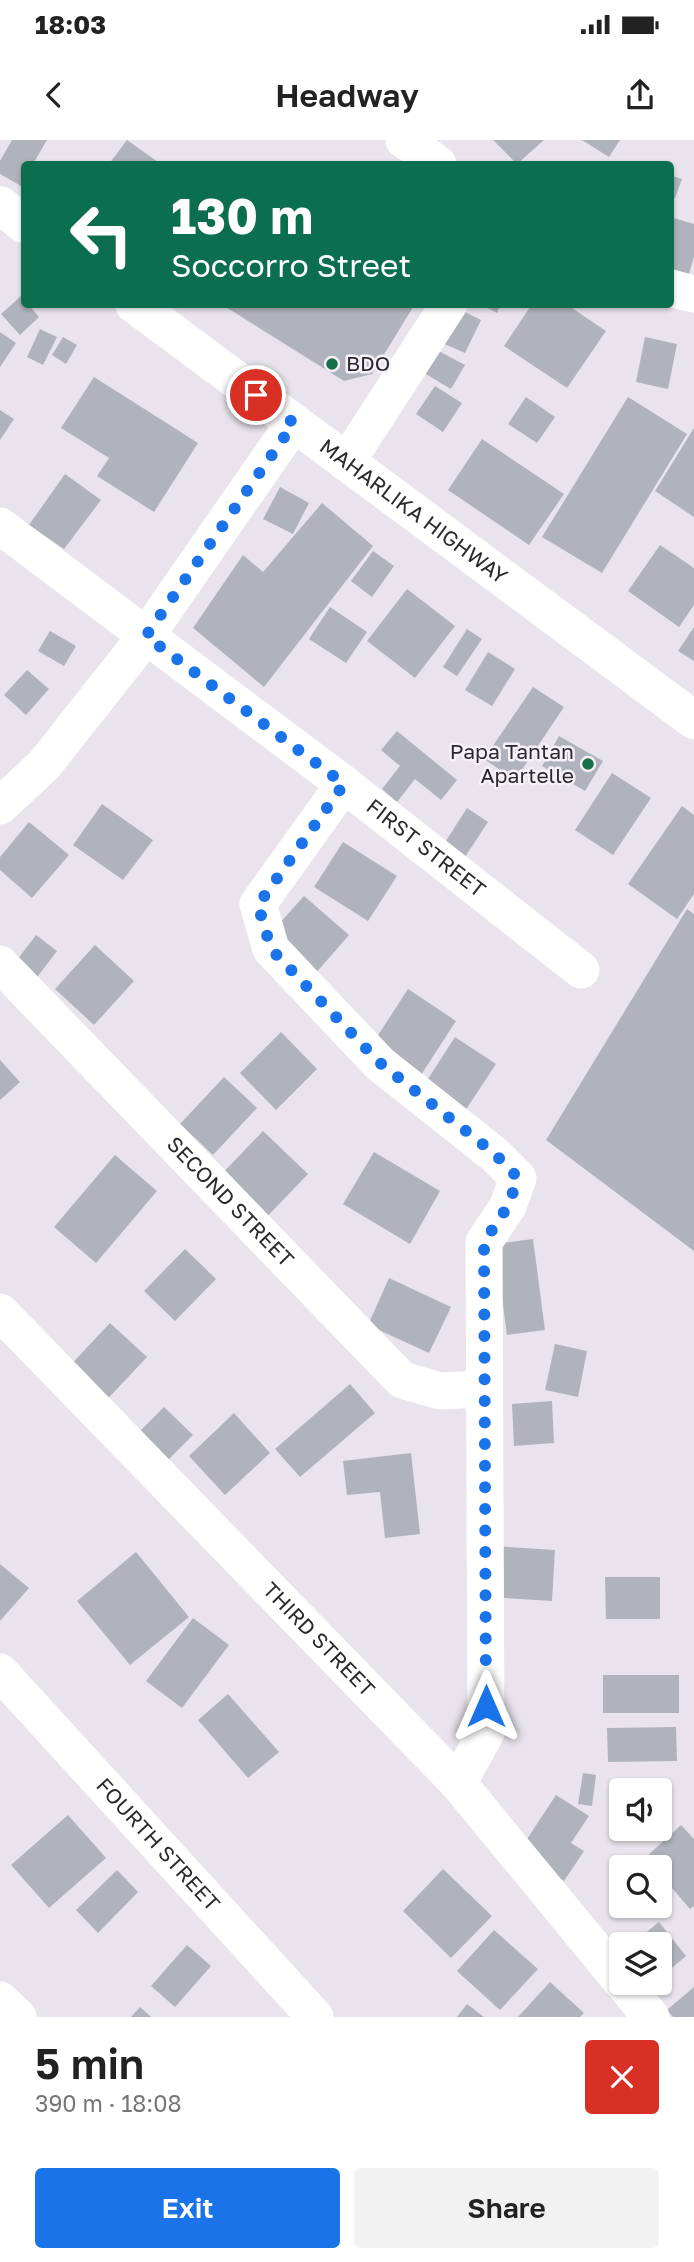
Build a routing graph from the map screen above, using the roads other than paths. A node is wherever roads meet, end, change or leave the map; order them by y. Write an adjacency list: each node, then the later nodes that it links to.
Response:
1 (404, 140): 2 (street)
2 (434, 161)
3 (0, 205): 4 (main road)
4 (21, 221)
5 (674, 289): 6 (street)
6 (694, 294)
7 (139, 308): 9 (main road, MAHARLIKA HIGHWAY)
8 (446, 308): 10 (street)
9 (294, 423): 10 (main road, MAHARLIKA HIGHWAY); 12 (street)
10 (346, 463): 13 (main road, MAHARLIKA HIGHWAY)
11 (0, 526): 12 (street, FIRST STREET)
12 (146, 636): 14 (street, FIRST STREET); 15 (street)
13 (694, 720)
14 (344, 784): 17 (street, FIRST STREET); 19 (street)
15 (0, 806)
16 (0, 964): 19 (street, SECOND STREET)
17 (580, 970)
18 (0, 1312): 21 (street, THIRD STREET)
19 (484, 1389): 21 (street)
20 (0, 1672): 26 (street, FOURTH STREET)
21 (458, 1783): 22 (street, THIRD STREET)
22 (609, 1966)
23 (633, 1995): 27 (street, THIRD STREET)
24 (0, 2000): 25 (street)
25 (18, 2017)
26 (315, 2017)
27 (651, 2017)

